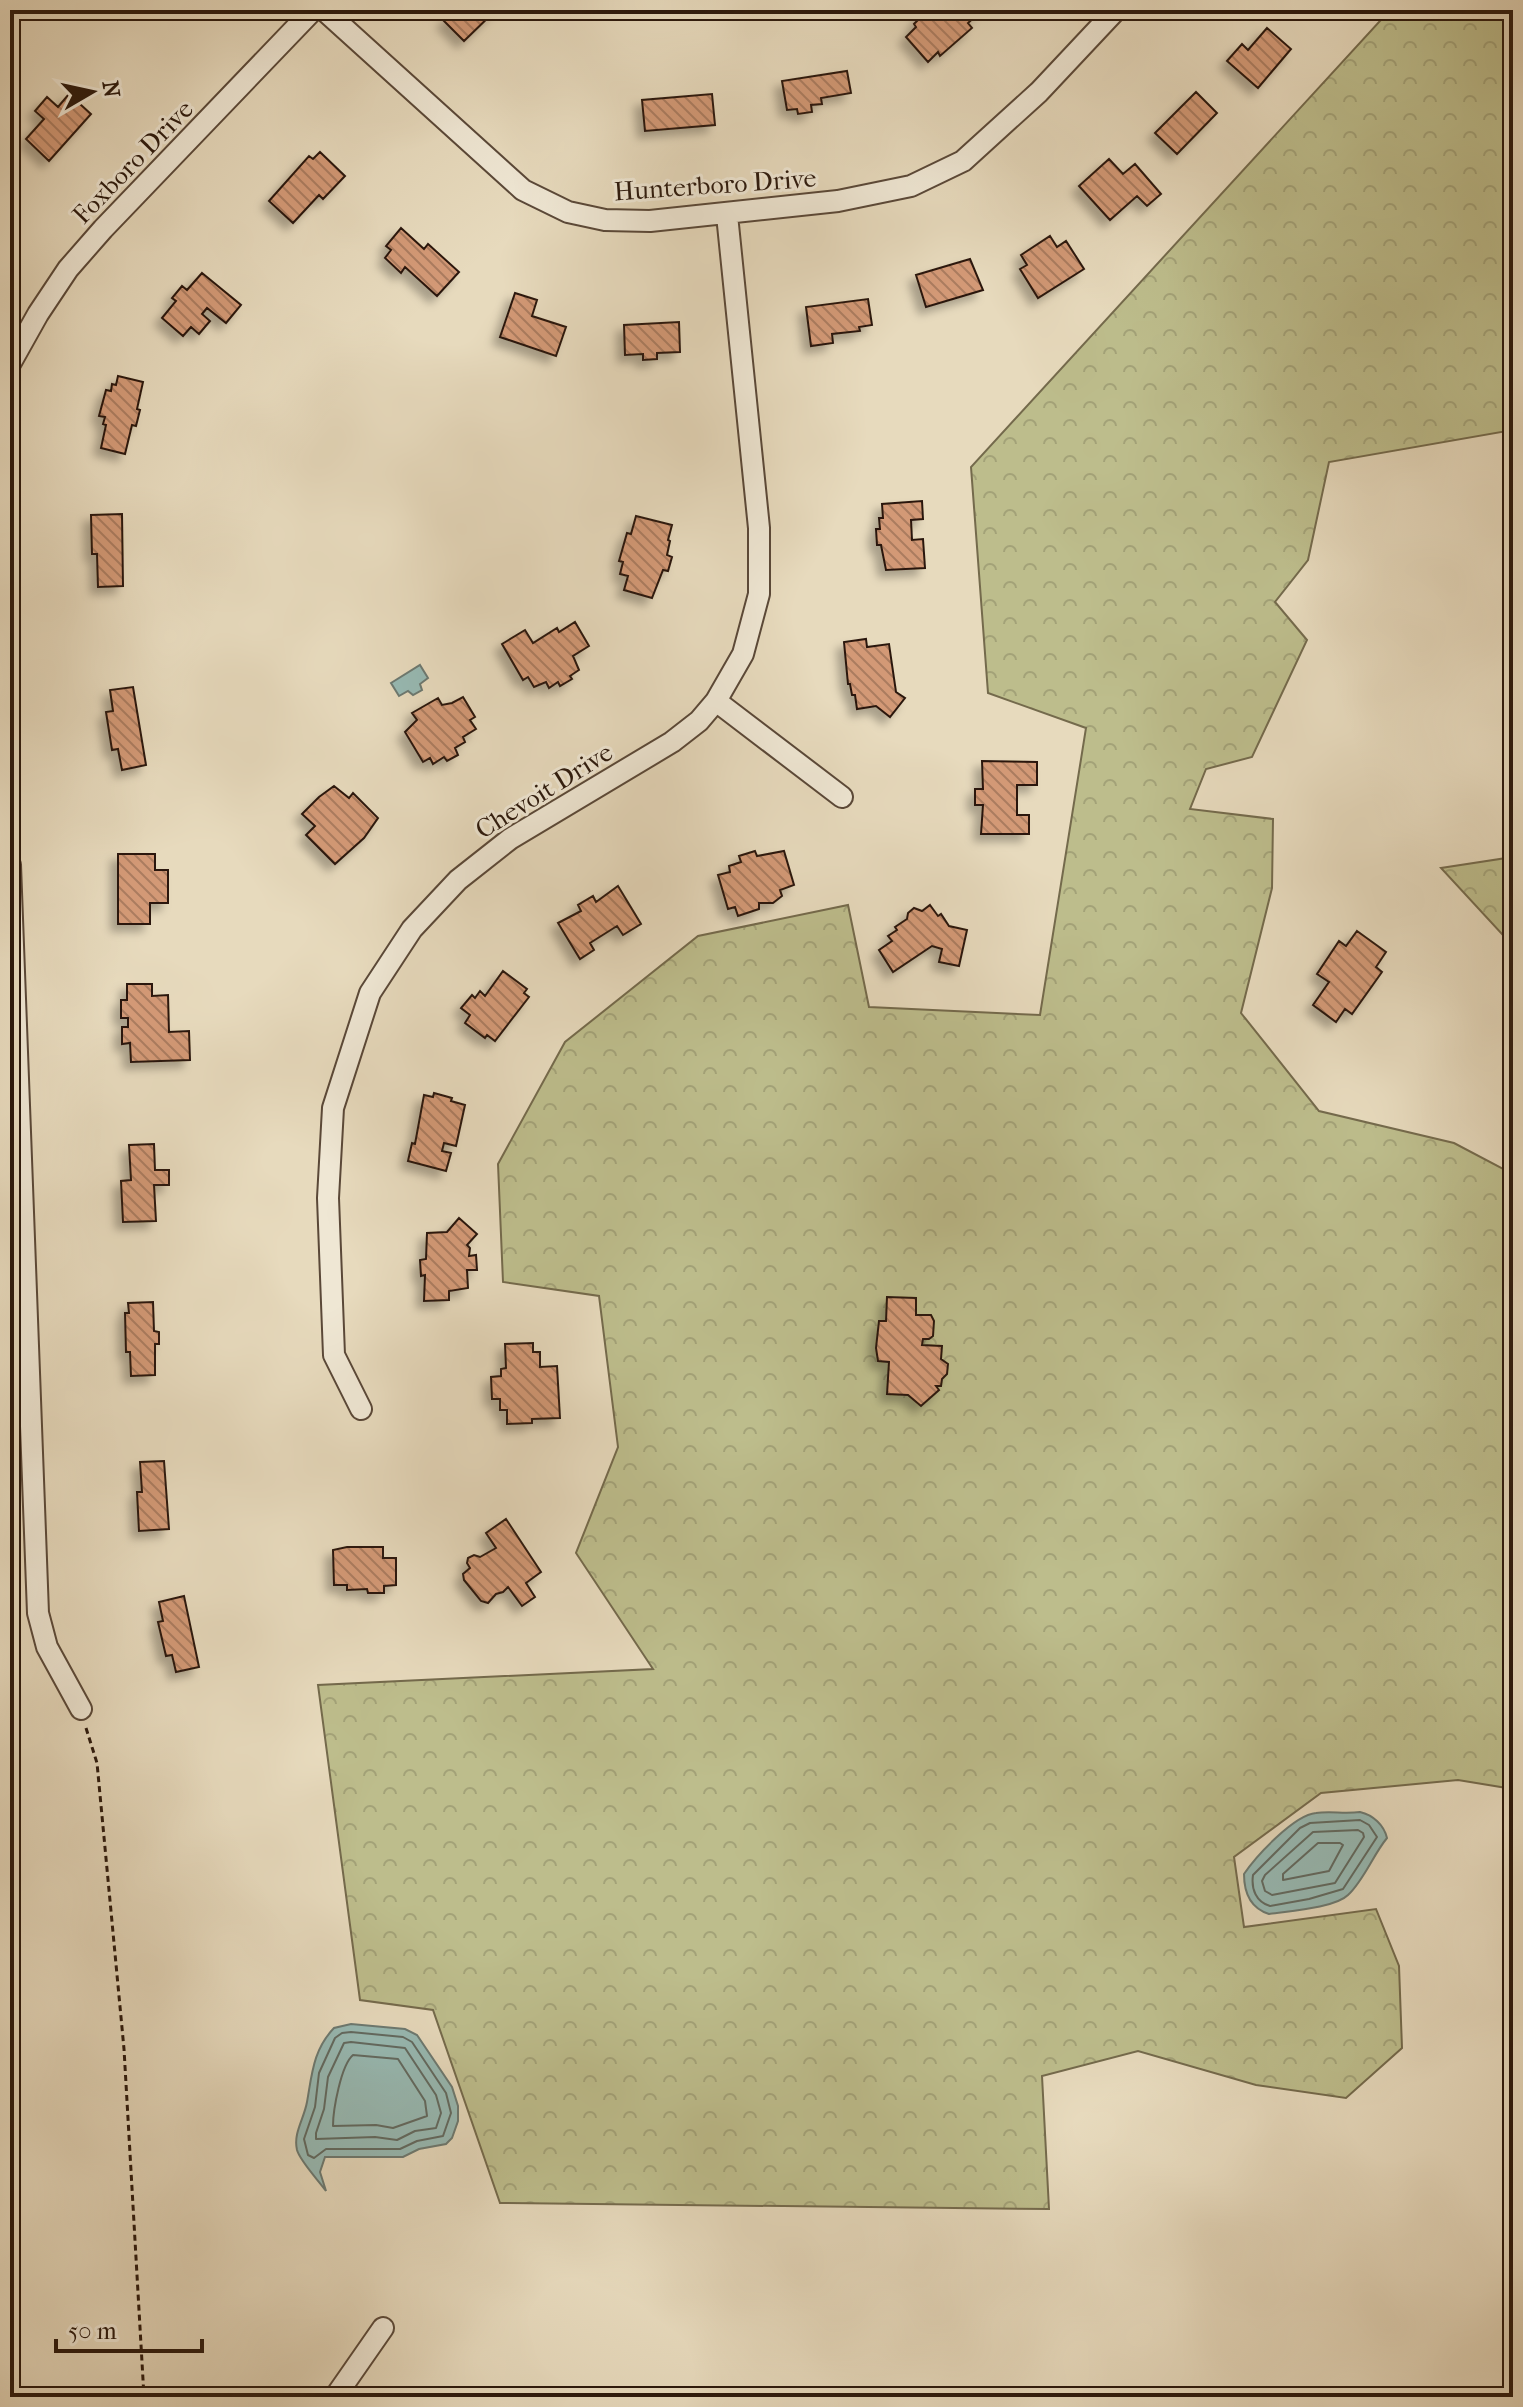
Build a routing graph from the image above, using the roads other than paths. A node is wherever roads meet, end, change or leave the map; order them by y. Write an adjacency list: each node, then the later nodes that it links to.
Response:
1 (313, 10): 5 (street, Foxboro Drive)
2 (324, 10): 4 (street, Hunterboro Drive)
3 (1116, 10): 4 (street, Hunterboro Drive)
4 (727, 215): 6 (street, Chevoit Drive)
5 (10, 364)
6 (716, 701): 7 (street); 10 (street, Chevoit Drive)
7 (842, 797)
8 (10, 865): 9 (street)
9 (13, 983): 11 (street)
10 (361, 1409)
11 (32, 1447): 12 (street); 13 (street)
12 (10, 1448)
13 (81, 1709)
14 (383, 2328): 15 (street)
15 (335, 2397)

